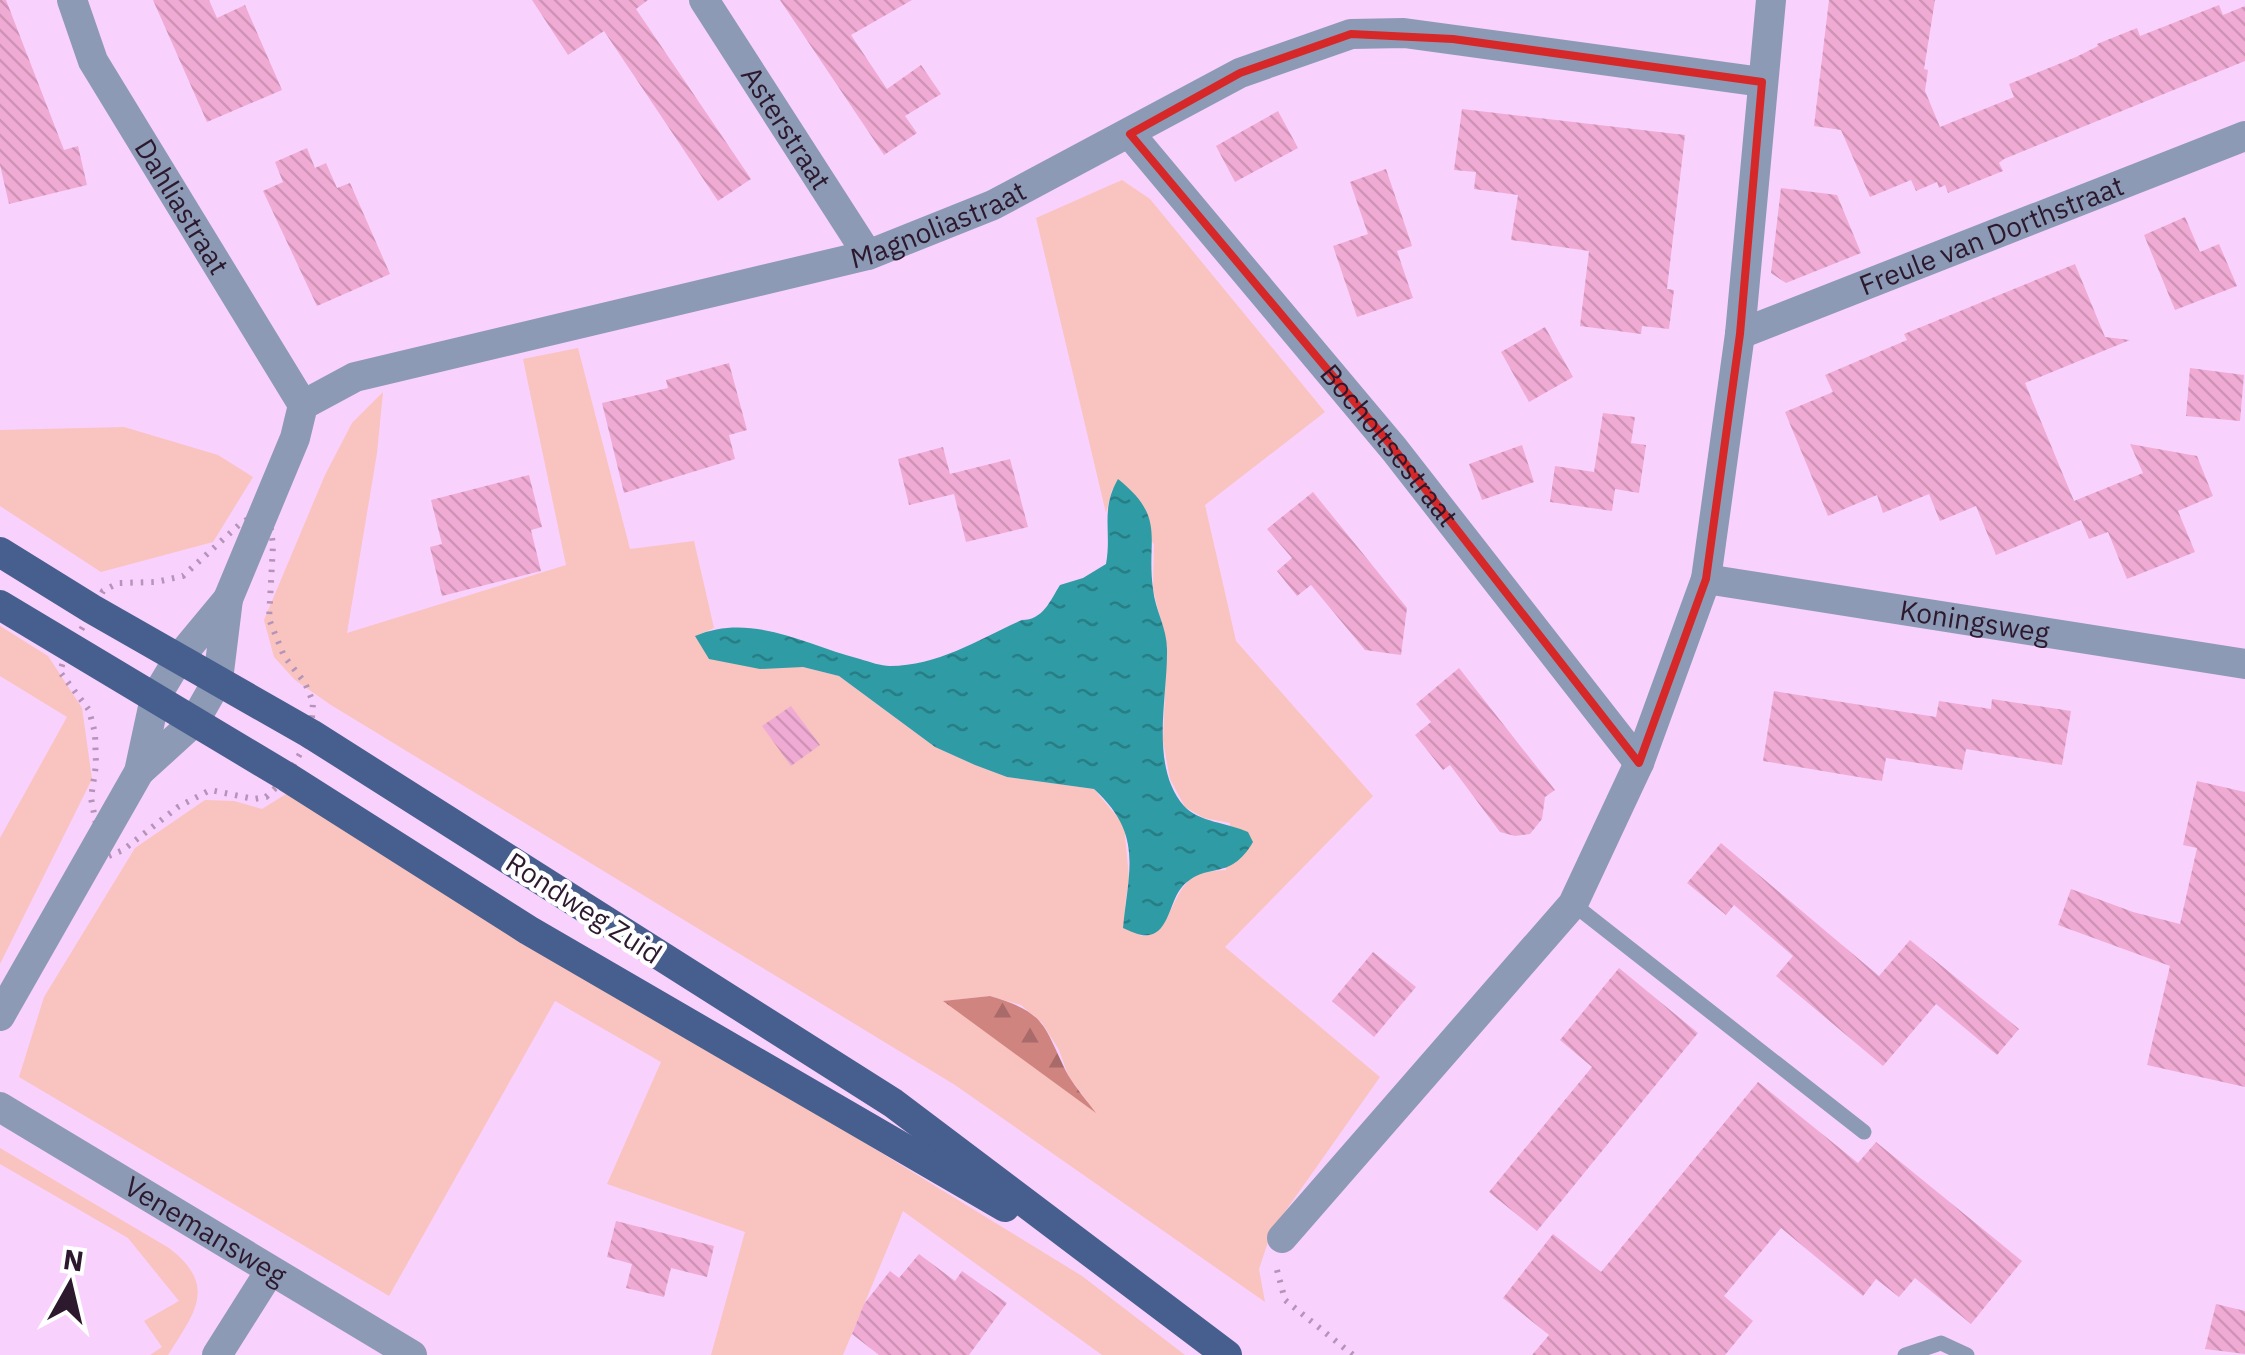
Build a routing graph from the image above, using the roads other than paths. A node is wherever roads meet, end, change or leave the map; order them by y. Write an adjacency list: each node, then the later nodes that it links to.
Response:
1 (72, 0): 9 (street, Dahliastraat)
2 (704, 0): 7 (street, Asterstraat)
3 (1771, 0): 4 (street)
4 (1762, 82): 5 (street, Magnoliastraat); 8 (street)
5 (1130, 134): 7 (street, Magnoliastraat); 19 (street, Bocholtsestraat)
6 (2245, 136): 8 (street, Freule van Dorthstraat)
7 (868, 256): 9 (street, Magnoliastraat)
8 (1740, 334): 11 (street)
9 (303, 406): 12 (street)
10 (0, 552): 14 (main road, Rondweg Zuid)
11 (1706, 579): 15 (street, Koningsweg); 19 (street)
12 (228, 600): 14 (street); 16 (street)
13 (0, 605): 17 (main road, Rondweg Zuid)
14 (179, 658): 16 (main road, Rondweg Zuid); 17 (street)
15 (2245, 664)
16 (218, 680): 18 (street); 27 (main road, Rondweg Zuid)
17 (155, 698): 18 (main road, Rondweg Zuid); 20 (street)
18 (194, 722): 20 (street); 27 (main road, Rondweg Zuid)
19 (1639, 763): 21 (street)
20 (139, 772): 22 (street)
21 (1573, 904): 24 (lane); 25 (street)
22 (0, 1016)
23 (0, 1107): 26 (street, Venemansweg)
24 (1864, 1132)
25 (1282, 1238)
26 (270, 1271): 28 (street); 29 (street, Venemansweg)
27 (1146, 1298): 30 (main road, Rondweg Zuid)
28 (217, 1355)
29 (412, 1355)
30 (1227, 1355)
31 (1905, 1355): 32 (lane)
32 (1967, 1355)

